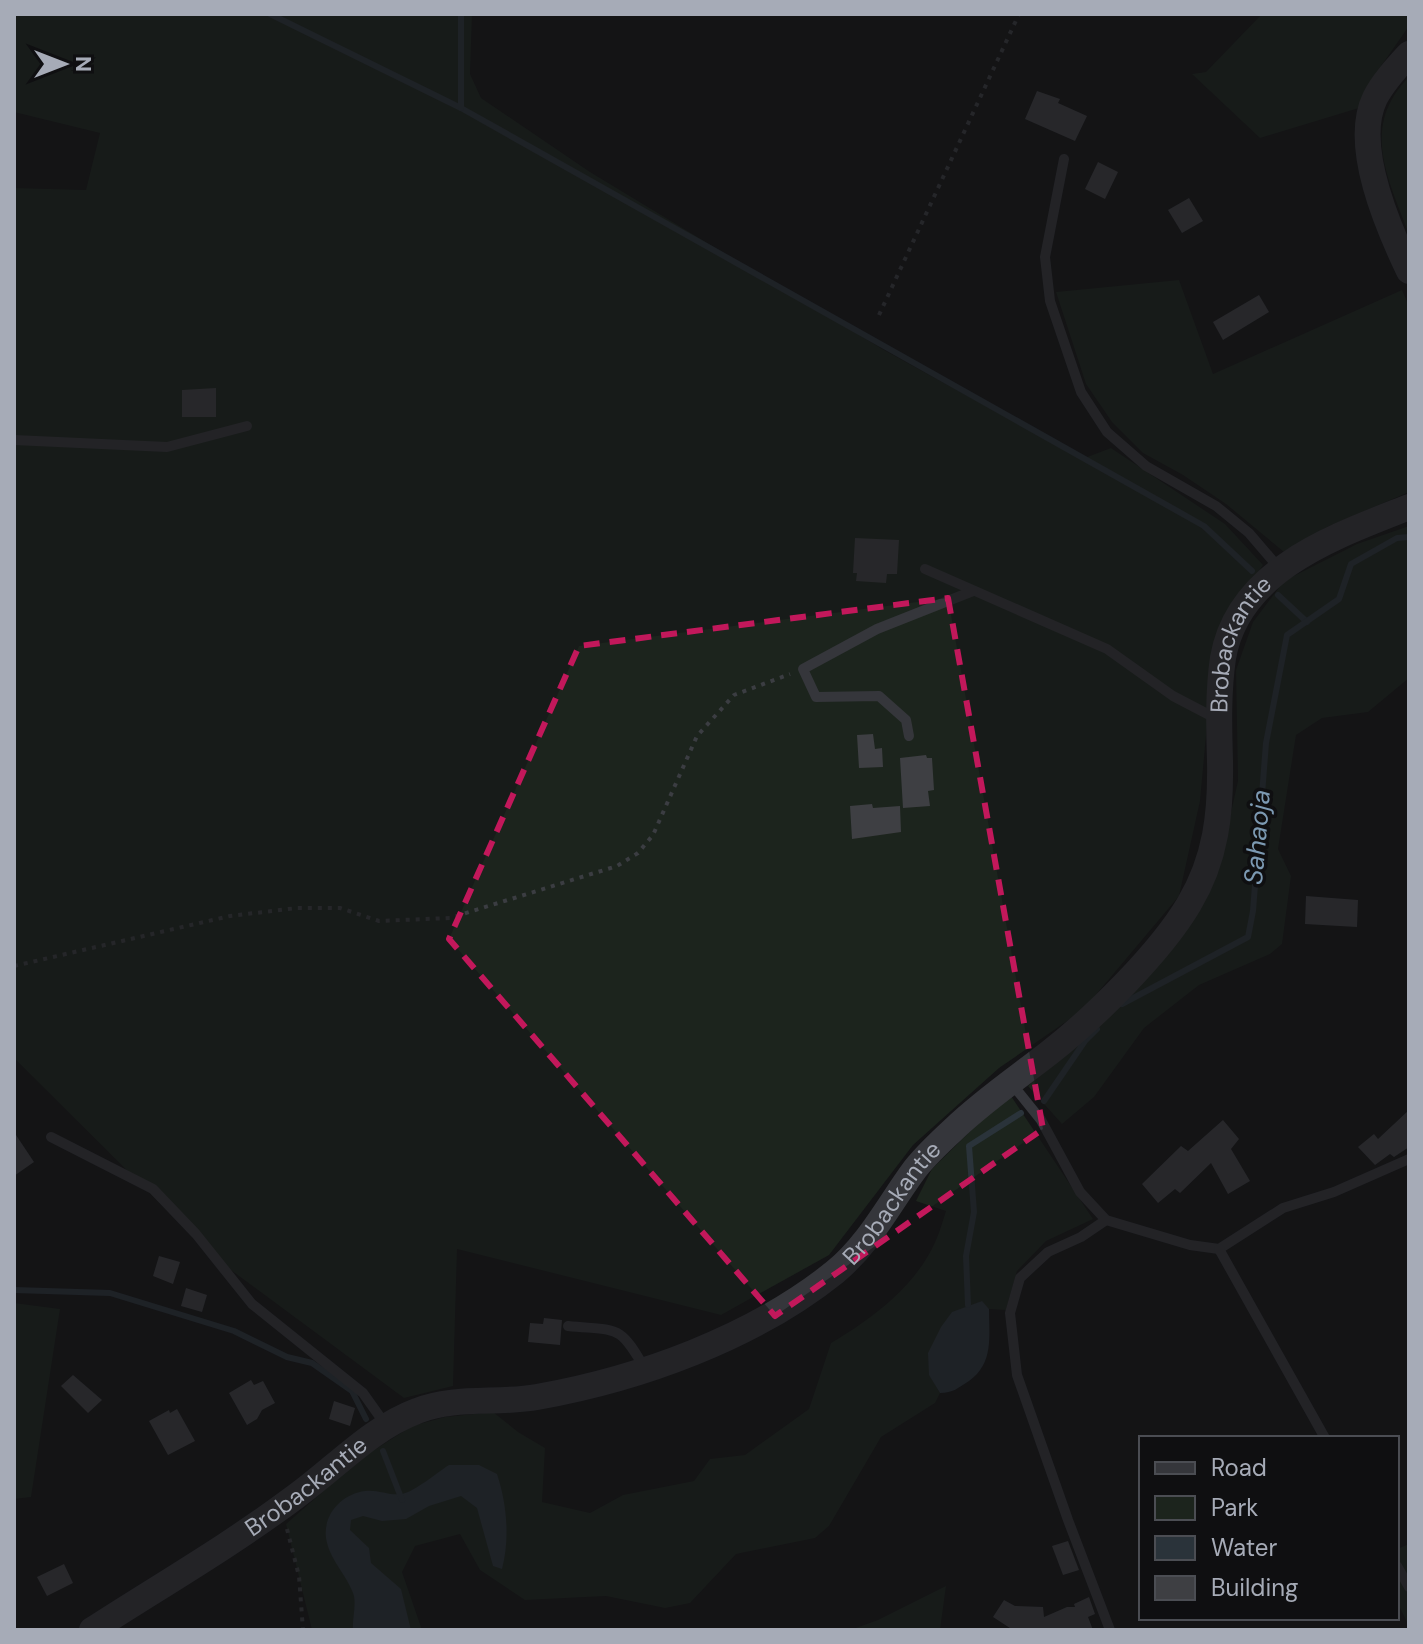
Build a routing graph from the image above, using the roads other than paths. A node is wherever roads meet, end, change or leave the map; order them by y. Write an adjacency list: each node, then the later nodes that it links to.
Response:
1 (1409, 54): 3 (street)
2 (1064, 159): 8 (lane)
3 (1409, 271)
4 (247, 426): 5 (lane)
5 (14, 440)
6 (1409, 507): 8 (street, Brobackantie)
7 (925, 569): 9 (lane)
8 (1280, 570): 10 (street, Brobackantie)
9 (973, 591): 10 (lane); 11 (lane)
10 (1219, 719): 12 (street, Brobackantie)
11 (909, 736)
12 (1011, 1083): 15 (lane); 18 (street, Brobackantie)
13 (51, 1137): 19 (lane)
14 (1409, 1159): 16 (lane)
15 (1106, 1220): 16 (lane); 24 (lane)
16 (1219, 1249): 20 (lane)
17 (568, 1326): 18 (lane)
18 (646, 1370): 19 (street, Brobackantie)
19 (387, 1426): 23 (street, Brobackantie)
20 (1324, 1436)
21 (1399, 1570): 22 (lane)
22 (1409, 1587)
23 (92, 1630)
24 (1110, 1630)

